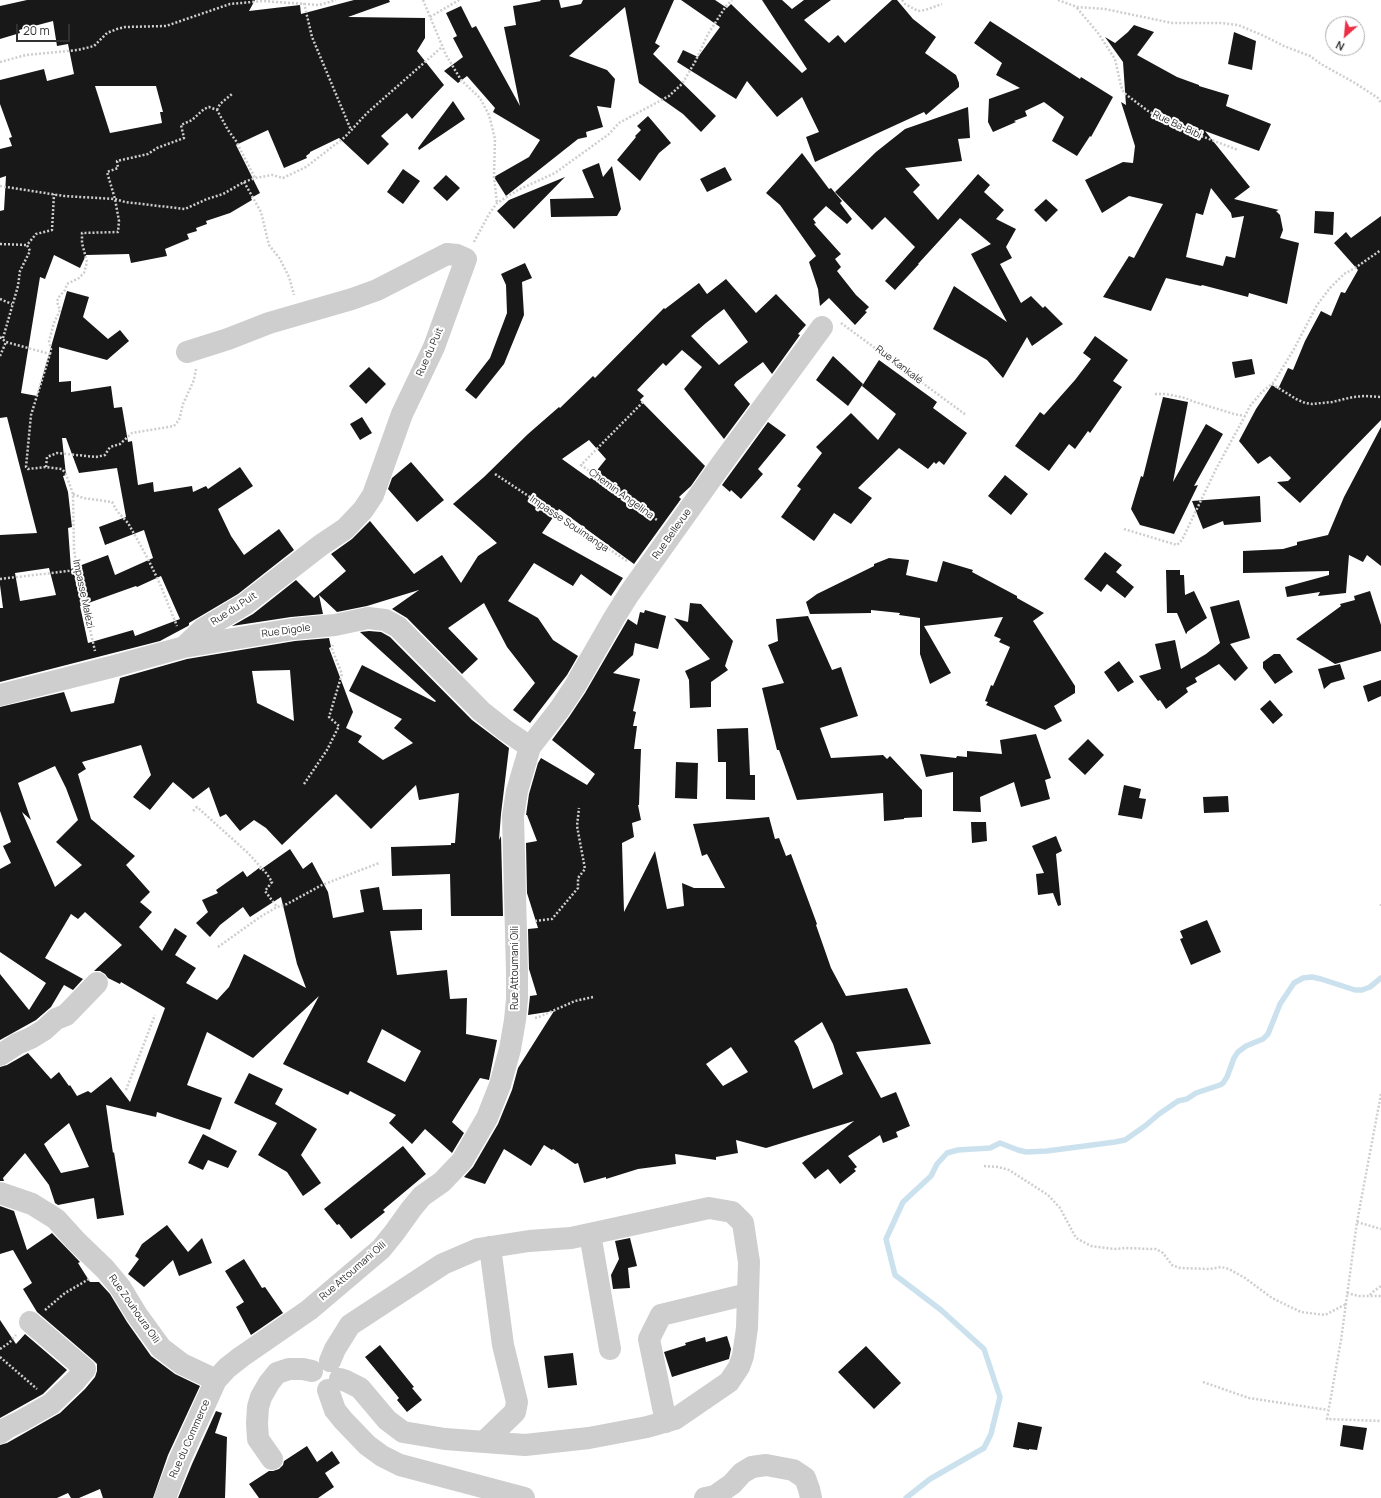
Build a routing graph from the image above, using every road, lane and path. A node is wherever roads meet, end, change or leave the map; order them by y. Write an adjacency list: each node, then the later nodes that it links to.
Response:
1 (336, 0): 7 (path)
2 (423, 0): 10 (path)
3 (459, 0): 10 (path)
4 (732, 0): 23 (path)
5 (902, 0): 8 (path)
6 (1058, 0): 9 (path)
7 (304, 3): 12 (path); 16 (path)
8 (942, 4)
9 (1077, 7): 14 (path); 17 (path, Rue Ba-Bibi)
10 (430, 16): 11 (path)
11 (442, 47): 16 (path); 23 (path)
12 (0, 62)
13 (232, 94): 15 (path)
14 (1381, 103)
15 (217, 110): 18 (path); 22 (path)
16 (351, 130): 18 (path)
17 (1238, 150)
18 (255, 178): 19 (path)
19 (244, 182): 22 (path); 30 (path)
20 (0, 186): 21 (path)
21 (54, 194): 22 (path); 25 (path)
22 (116, 199): 35 (path)
23 (497, 203): 27 (path)
24 (0, 244): 25 (path)
25 (27, 245): 29 (path)
26 (1381, 250): 37 (path)
27 (466, 259): 30 (street); 52 (street, Rue du Puit)
28 (0, 299): 29 (path)
29 (12, 304): 32 (path)
30 (300, 314): 34 (street)
31 (830, 323): 41 (path, Rue Kankalé); 47 (street, Rue Bellevue)
32 (1, 337): 33 (path)
33 (6, 342): 35 (path); 36 (path)
34 (193, 350): 43 (path)
35 (50, 354): 43 (path)
36 (0, 356)
37 (1272, 384): 39 (path); 42 (path)
38 (1155, 394): 42 (path)
39 (1381, 397)
40 (643, 402): 47 (path, Chemin Angelina)
41 (966, 415)
42 (1245, 416): 46 (path)
43 (46, 467): 45 (path, Impasse Malézi)
44 (495, 474): 49 (path, Impasse Souimanga)
45 (73, 494): 48 (path, Impasse Malézi); 52 (path)
46 (1124, 529)
47 (673, 532): 49 (street, Rue Bellevue)
48 (77, 570): 50 (path); 53 (path, Impasse Malézi)
49 (645, 571): 55 (street, Rue Bellevue)
50 (0, 579)
51 (335, 625): 52 (street, Rue Digole); 55 (street, Rue Digole); 56 (path)
52 (184, 646): 53 (street, Rue Digole)
53 (99, 670): 54 (street, Rue Digole)
54 (0, 696)
55 (530, 747): 63 (street, Rue Attoumani Oili)
56 (304, 784)
57 (579, 808): 63 (path)
58 (192, 811): 61 (path)
59 (379, 863): 61 (path)
60 (1381, 904): 62 (path)
61 (277, 907): 64 (path)
62 (1381, 907)
63 (515, 922): 68 (street, Rue Attoumani Oili)
64 (218, 947)
65 (97, 982): 69 (street)
66 (593, 997): 68 (path)
67 (155, 1015): 70 (path)
68 (515, 1020): 90 (street, Rue Attoumani Oili)
69 (0, 1055)
70 (126, 1090)
71 (1381, 1094): 74 (path)
72 (984, 1166): 84 (path)
73 (0, 1193): 78 (street, Rue Zouhoura Oili)
74 (1357, 1222): 75 (path); 80 (path)
75 (1381, 1229)
76 (590, 1234): 77 (street); 81 (street); 86 (street)
77 (490, 1247): 89 (street); 97 (street)
78 (105, 1269): 85 (path); 90 (street, Rue Zouhoura Oili)
79 (1381, 1286): 82 (path)
80 (1347, 1293): 82 (path); 84 (path)
81 (748, 1294): 95 (street); 95 (street)
82 (1370, 1295): 83 (path)
83 (1381, 1296)
84 (1346, 1304): 93 (path)
85 (30, 1322): 87 (path); 92 (street)
86 (610, 1348)
87 (0, 1349)
88 (0, 1357): 92 (path)
89 (327, 1376): 97 (street); 98 (street); 100 (street)
90 (216, 1380): 99 (street, Rue du Commerce)
91 (1203, 1382): 93 (path)
92 (51, 1404): 96 (street)
93 (1328, 1410): 94 (path)
94 (1381, 1421)
95 (666, 1422): 97 (street)
96 (0, 1433)
97 (484, 1442)
98 (272, 1459)
99 (165, 1498)
100 (524, 1498)
101 (705, 1498): 102 (street)
102 (811, 1498)

